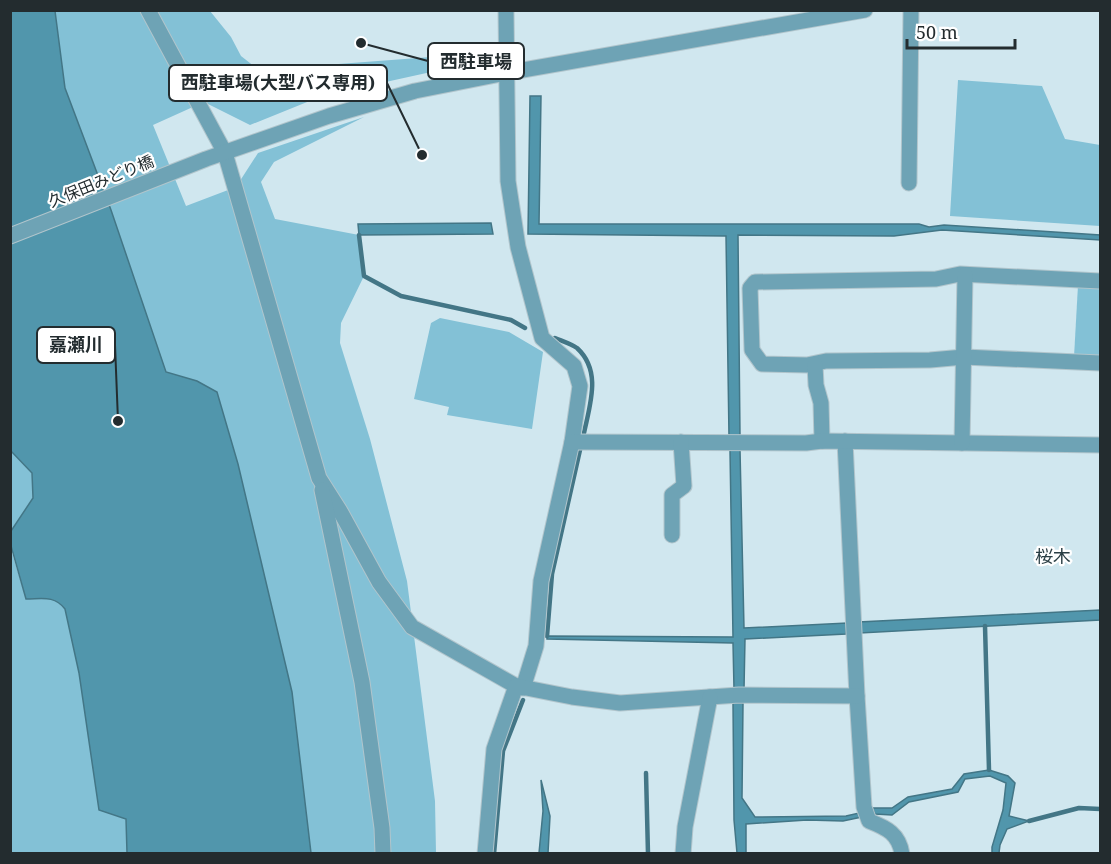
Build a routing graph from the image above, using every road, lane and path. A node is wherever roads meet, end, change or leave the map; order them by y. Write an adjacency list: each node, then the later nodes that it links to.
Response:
1 (148, 10): 6 (street)
2 (155, 10): 6 (street)
3 (506, 10): 7 (street)
4 (865, 10): 7 (street, 久保田みどり橋)
5 (911, 10): 9 (street)
6 (160, 32): 8 (street)
7 (506, 73): 8 (street, 久保田みどり橋); 18 (street)
8 (225, 153): 10 (street, 久保田みどり橋); 22 (street)
9 (909, 183)
10 (10, 236)
11 (965, 274): 12 (street); 13 (street); 15 (street)
12 (1101, 281)
13 (964, 357): 14 (street); 15 (street); 20 (street)
14 (1101, 363)
15 (815, 365): 16 (street)
16 (822, 441): 17 (street); 19 (street)
17 (845, 441): 20 (street); 25 (street)
18 (572, 442): 19 (street); 24 (street)
19 (681, 442): 23 (street)
20 (962, 443): 21 (street)
21 (1101, 445)
22 (319, 478): 24 (street); 27 (street)
23 (672, 535)
24 (519, 687): 26 (street); 28 (street)
25 (857, 696): 26 (street); 30 (street)
26 (710, 697): 29 (street)
27 (383, 854)
28 (485, 854)
29 (683, 854)
30 (902, 854)

